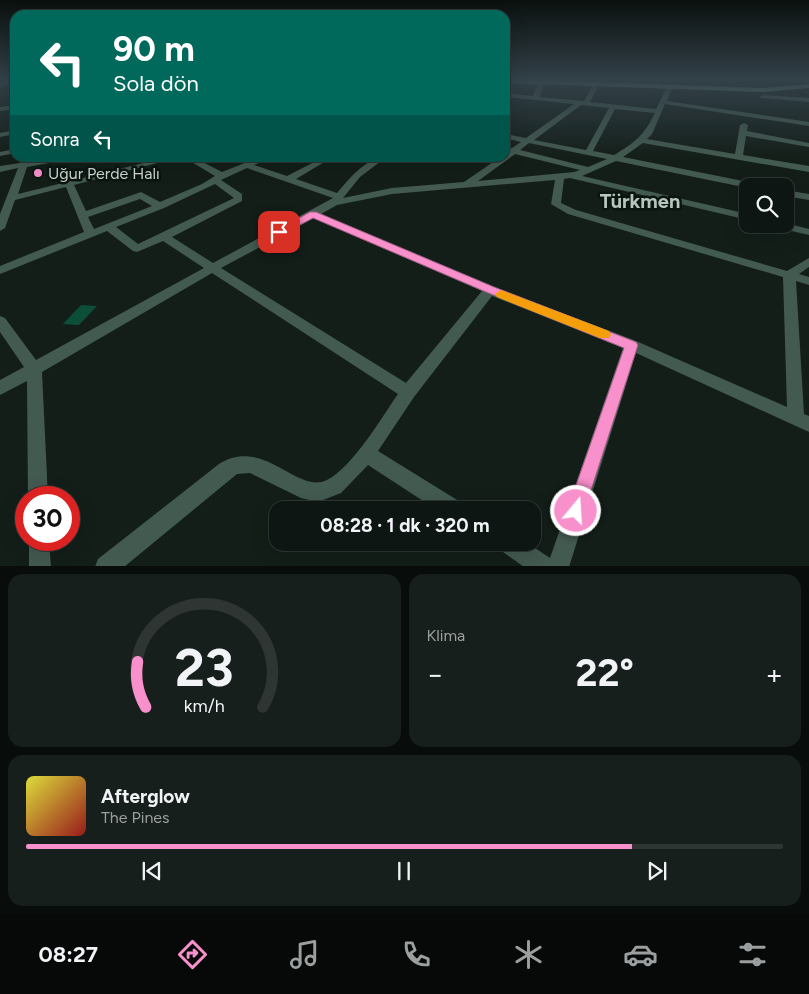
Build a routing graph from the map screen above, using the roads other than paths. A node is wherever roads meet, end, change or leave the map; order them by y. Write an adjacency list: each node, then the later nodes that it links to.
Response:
1 (580, 105): 12 (street)
2 (607, 105): 3 (street)
3 (613, 106): 4 (street); 15 (street)
4 (661, 106): 5 (street); 11 (street)
5 (746, 114): 7 (street); 9 (street)
6 (809, 118): 7 (street)
7 (788, 121): 8 (street)
8 (809, 124)
9 (743, 133): 13 (street); 17 (street)
10 (510, 137): 12 (street)
11 (641, 140): 17 (street); 18 (street)
12 (528, 141): 14 (street); 15 (street)
13 (809, 145)
14 (510, 152)
15 (588, 153): 18 (street)
16 (510, 155): 29 (street)
17 (738, 157): 28 (street)
18 (614, 159): 29 (street); 33 (street)
19 (24, 162): 27 (street); 39 (street)
20 (156, 162): 34 (street)
21 (198, 162): 31 (street)
22 (253, 162): 26 (street)
23 (320, 162): 32 (street)
24 (376, 162): 38 (street)
25 (496, 162): 35 (street)
26 (246, 165): 31 (street); 32 (street)
27 (0, 169)
28 (809, 169)
29 (589, 170): 30 (street)
30 (565, 177): 35 (street); 43 (street); 53 (street)
31 (218, 178): 40 (street); 49 (street)
32 (289, 179): 38 (street)
33 (739, 183)
34 (69, 184): 39 (street); 42 (street)
35 (466, 185): 38 (street)
36 (794, 194): 37 (street)
37 (809, 197)
38 (337, 200): 41 (street)
39 (7, 204): 45 (street)
40 (160, 206): 42 (street); 44 (street)
41 (313, 214): 51 (street); 55 (street)
42 (82, 216): 48 (street)
43 (739, 216)
44 (109, 227): 48 (street); 49 (street)
45 (0, 228)
46 (794, 229): 47 (street)
47 (809, 232)
48 (91, 234): 52 (street)
49 (164, 237): 51 (street)
50 (809, 262): 53 (street)
51 (212, 268): 58 (street); 60 (street)
52 (0, 270)
53 (789, 275): 54 (street); 61 (street)
54 (809, 281)
55 (490, 290): 57 (street); 60 (street)
56 (0, 321): 58 (street)
57 (631, 345): 61 (street); 70 (street)
58 (34, 369): 59 (street); 63 (street)
59 (0, 388)
60 (408, 392): 62 (street)
61 (802, 421)
62 (366, 454): 64 (street); 68 (street)
63 (38, 486)
64 (441, 501)
65 (39, 551): 67 (street)
66 (520, 551): 69 (street)
67 (40, 566)
68 (106, 566)
69 (544, 566)
70 (558, 566)

